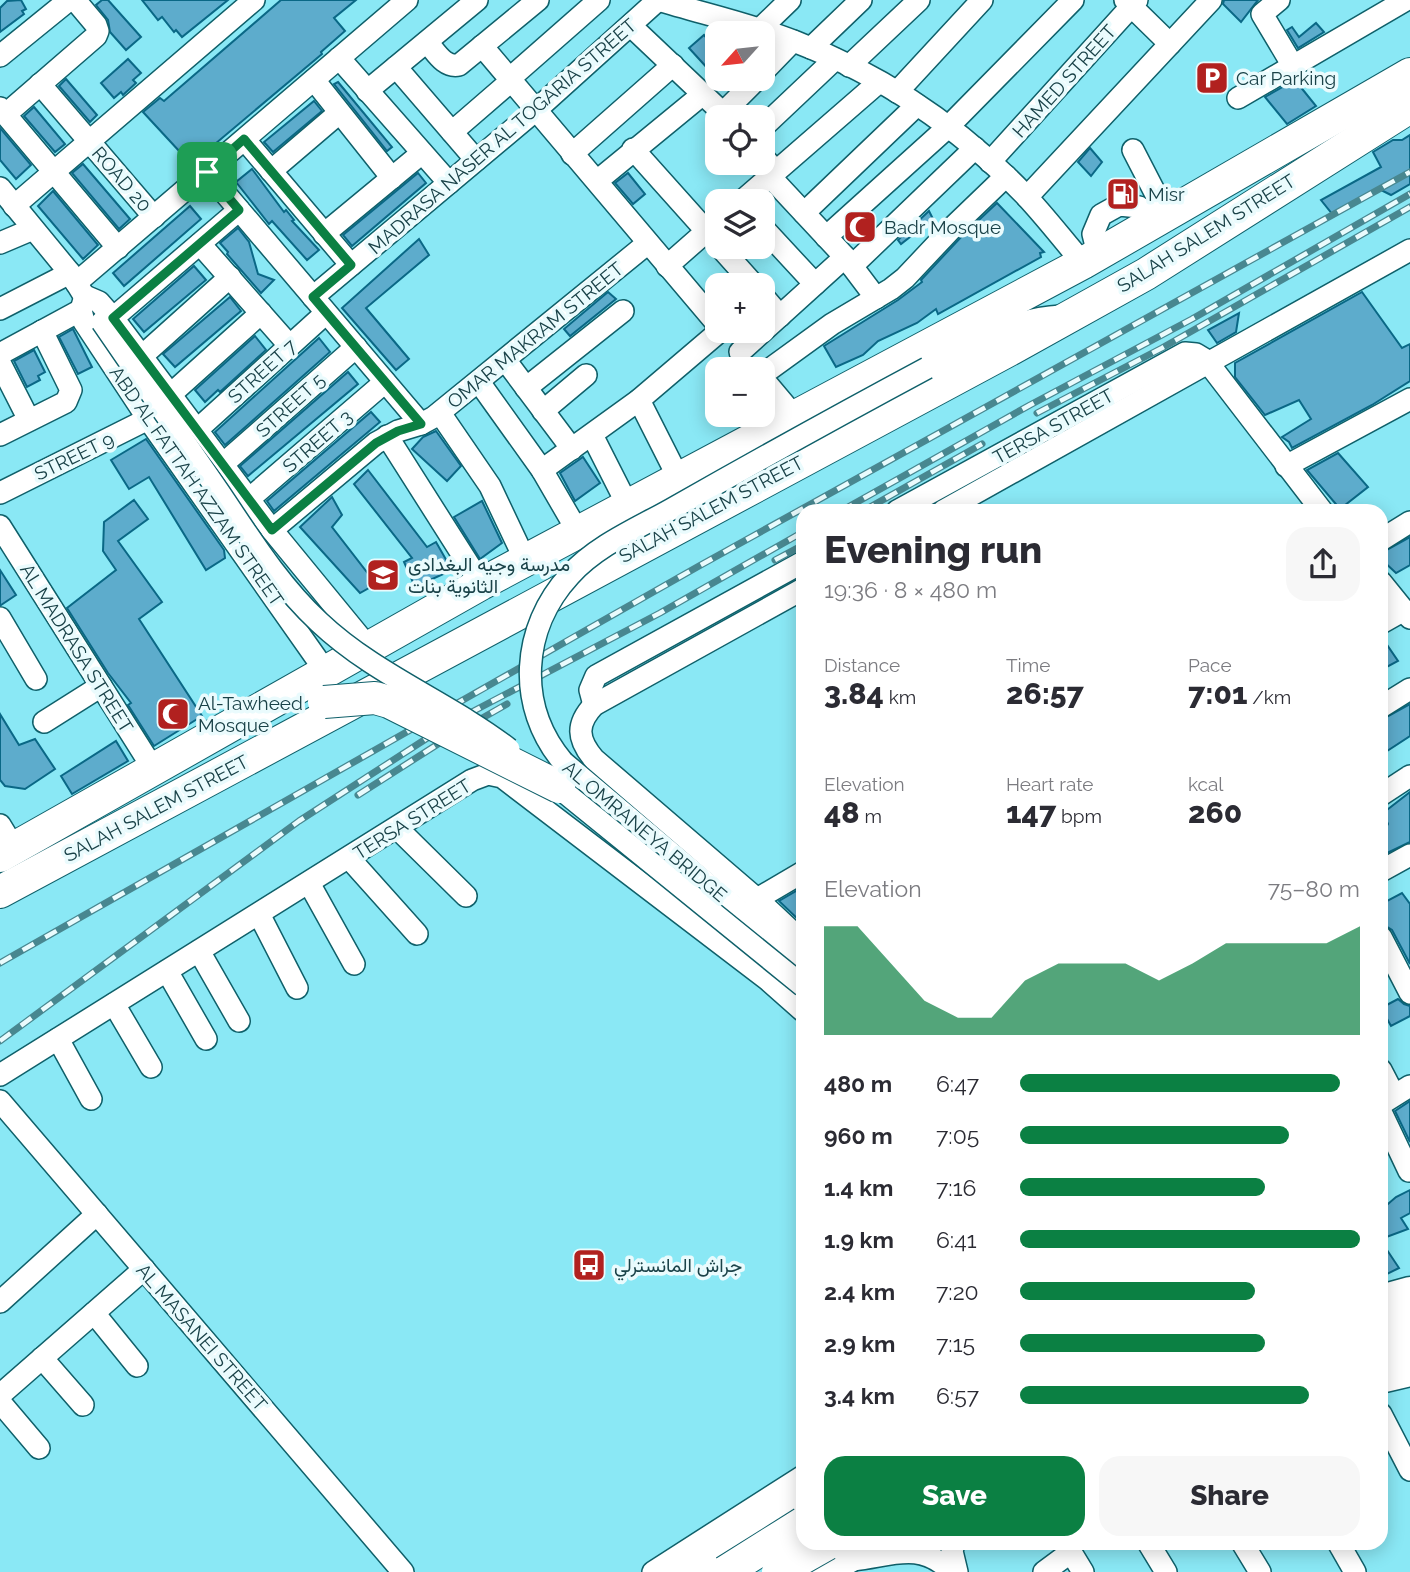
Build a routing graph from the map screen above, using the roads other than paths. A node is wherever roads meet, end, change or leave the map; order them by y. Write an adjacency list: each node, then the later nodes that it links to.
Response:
1 (407, 0): 27 (street)
2 (477, 0): 22 (street)
3 (537, 0): 25 (street)
4 (599, 0): 34 (street)
5 (658, 0): 17 (street); 20 (street, MADRASA NASER AL TOGARIA STREET)
6 (790, 0): 19 (street)
7 (861, 0): 23 (street)
8 (919, 0): 28 (street)
9 (982, 0): 36 (street)
10 (1073, 0): 49 (street)
11 (1211, 0): 24 (street)
12 (1279, 0): 31 (street)
13 (1406, 0): 31 (street)
14 (252, 1): 52 (street)
15 (63, 2): 26 (street); 35 (street)
16 (1131, 2): 24 (street); 57 (street, HAMED STREET)
17 (706, 6): 18 (street)
18 (741, 21)
19 (768, 21)
20 (631, 26): 30 (street); 45 (street, MADRASA NASER AL TOGARIA STREET)
21 (775, 34): 23 (street)
22 (427, 42): 25 (street); 32 (street)
23 (802, 44): 28 (street); 29 (street)
24 (1170, 44): 69 (street)
25 (482, 46): 34 (street)
26 (0, 57)
27 (339, 58): 33 (street); 37 (street)
28 (842, 62): 36 (street); 48 (street)
29 (775, 63)
30 (673, 65): 39 (street); 56 (street)
31 (1293, 66): 40 (street)
32 (396, 67): 37 (street); 50 (street)
33 (314, 80): 47 (street); 51 (street)
34 (510, 80): 45 (street); 50 (street)
35 (40, 84): 46 (street); 52 (street, ROAD 20)
36 (888, 87): 44 (street); 59 (street)
37 (368, 91): 55 (street)
38 (746, 91): 43 (street)
39 (703, 94): 42 (street); 53 (street)
40 (1238, 98)
41 (1394, 99): 74 (highway, SALAH SALEM STREET); 93 (highway, SALAH SALEM STREET)
42 (715, 105)
43 (734, 105)
44 (917, 105): 49 (street); 72 (street)
45 (536, 110): 56 (street); 58 (street, MADRASA NASER AL TOGARIA STREET)
46 (3, 111): 61 (street)
47 (339, 113): 60 (street); 65 (street)
48 (775, 117)
49 (948, 127): 57 (street); 78 (street)
50 (452, 132): 58 (street)
51 (244, 139): 60 (street); 62 (street)
52 (89, 142): 61 (street); 73 (street, ROAD 20)
53 (633, 149): 66 (street); 75 (street)
54 (1133, 150): 74 (street)
55 (422, 153): 65 (street); 67 (street)
56 (572, 153): 66 (street)
57 (983, 155): 64 (street); 89 (street, HAMED STREET)
58 (476, 160): 67 (street, MADRASA NASER AL TOGARIA STREET)
59 (775, 160)
60 (271, 171): 77 (street)
61 (54, 172): 70 (street); 85 (street)
62 (207, 172): 71 (street); 73 (street)
63 (772, 175): 72 (street)
64 (1006, 176): 69 (street); 97 (street)
65 (392, 178): 77 (street)
66 (597, 181): 83 (street)
67 (449, 183): 90 (street, MADRASA NASER AL TOGARIA STREET)
68 (0, 188): 70 (street, ABD AL FATTAH AZZAM STREET)
69 (1027, 197): 88 (street)
70 (14, 206): 76 (street, ABD AL FATTAH AZZAM STREET)
71 (239, 210): 84 (street); 98 (street)
72 (804, 213): 78 (street)
73 (154, 217): 85 (street)
74 (1160, 218): 79 (highway, SALAH SALEM STREET); 88 (street)
75 (705, 225)
76 (33, 229): 82 (street); 96 (street, ABD AL FATTAH AZZAM STREET)
77 (324, 234): 90 (street)
78 (827, 237): 89 (street)
79 (1127, 237): 88 (highway, SALAH SALEM STREET); 93 (highway)
80 (775, 241): 95 (street)
81 (705, 242): 91 (street)
82 (0, 243)
83 (648, 243): 91 (street); 116 (street, OMAR MAKRAM STREET)
84 (200, 244): 94 (street); 106 (street)
85 (118, 248): 96 (street)
86 (1410, 250): 118 (street, TERSA STREET)
87 (733, 259): 92 (street)
88 (1090, 259): 130 (highway, SALAH SALEM STREET)
89 (848, 262): 95 (street, HAMED STREET); 97 (street)
90 (351, 265): 98 (street, MADRASA NASER AL TOGARIA STREET)
91 (667, 265): 100 (street)
92 (744, 273)
93 (1146, 274): 105 (highway, SALAH SALEM STREET)
94 (230, 278): 103 (street); 114 (street)
95 (815, 284): 104 (street, HAMED STREET)
96 (78, 291): 99 (street); 106 (street, ABD AL FATTAH AZZAM STREET); 107 (street); 131 (street, ABD AL FATTAH AZZAM STREET)
97 (876, 298): 119 (street)
98 (320, 305): 110 (street, STREET 7); 111 (street)
99 (0, 309)
100 (705, 310)
101 (775, 310): 104 (street)
102 (623, 311): 123 (street)
103 (261, 313): 110 (street); 125 (street)
104 (780, 316): 112 (street, HAMED STREET)
105 (1068, 316): 157 (highway, SALAH SALEM STREET); 175 (street, AL OMRANEYA BRIDGE, bridge)
106 (108, 320): 114 (street, ABD AL FATTAH AZZAM STREET); 175 (street, AL OMRANEYA BRIDGE, bridge)
107 (42, 331): 113 (street); 132 (street)
108 (707, 343): 127 (street)
109 (732, 343): 112 (street)
110 (289, 345): 134 (street, STREET 7)
111 (356, 347): 121 (street); 139 (street, STREET 5)
112 (740, 352): 115 (street)
113 (0, 354)
114 (142, 356): 125 (street, ABD AL FATTAH AZZAM STREET)
115 (744, 357)
116 (506, 361): 122 (street, OMAR MAKRAM STREET); 123 (street)
117 (0, 363): 132 (street)
118 (1208, 363): 140 (street); 145 (street, TERSA STREET); 146 (street, TERSA STREET)
119 (775, 365)
120 (586, 375): 128 (street)
121 (385, 382): 133 (street); 144 (street, STREET 3)
122 (479, 382): 129 (street, OMAR MAKRAM STREET); 141 (street)
123 (526, 388): 128 (street)
124 (775, 393): 130 (street)
125 (171, 394): 134 (street, ABD AL FATTAH AZZAM STREET)
126 (1410, 399): 140 (street)
127 (639, 400): 136 (street); 142 (street)
128 (543, 411): 138 (street)
129 (440, 413): 133 (street, OMAR MAKRAM STREET); 154 (street)
130 (795, 417): 142 (highway, SALAH SALEM STREET)
131 (148, 419): 143 (street, STREET 9); 168 (street, ABD AL FATTAH AZZAM STREET)
132 (29, 421): 135 (street)
133 (421, 424): 137 (street, OMAR MAKRAM STREET)
134 (198, 429): 139 (street, ABD AL FATTAH AZZAM STREET)
135 (0, 435)
136 (592, 435): 138 (street); 148 (street)
137 (387, 436): 151 (street, OMAR MAKRAM STREET); 156 (street)
138 (572, 449): 141 (street)
139 (223, 464): 144 (street, ABD AL FATTAH AZZAM STREET)
140 (1286, 466): 147 (street)
141 (542, 470): 152 (street)
142 (679, 479): 148 (highway, SALAH SALEM STREET)
143 (0, 493)
144 (249, 499): 151 (street, ABD AL FATTAH AZZAM STREET)
145 (910, 504)
146 (956, 504)
147 (1316, 504)
148 (628, 506): 152 (highway, SALAH SALEM STREET)
149 (1410, 522): 153 (street)
150 (0, 526): 167 (street, AL MADRASA STREET)
151 (272, 530): 164 (street, ABD AL FATTAH AZZAM STREET)
152 (578, 532): 154 (highway, SALAH SALEM STREET)
153 (1388, 536)
154 (525, 560): 156 (highway, SALAH SALEM STREET); 157 (highway); 160 (highway)
155 (796, 566): 171 (street)
156 (481, 584): 164 (highway, SALAH SALEM STREET)
157 (559, 590): 160 (highway, SALAH SALEM STREET)
158 (1388, 591): 161 (street)
159 (796, 593): 171 (street)
160 (528, 607): 186 (highway, SALAH SALEM STREET)
161 (1407, 614): 163 (street)
162 (0, 618): 165 (street)
163 (1388, 621)
164 (368, 648): 168 (highway, SALAH SALEM STREET)
165 (8, 649): 166 (street)
166 (36, 678)
167 (101, 686): 172 (street); 174 (street, AL MADRASA STREET)
168 (325, 687): 174 (highway, SALAH SALEM STREET); 175 (highway, bridge); 180 (highway)
169 (1410, 689): 170 (street)
170 (1388, 703)
171 (594, 705): 173 (street)
172 (44, 722)
173 (582, 740): 178 (street); 188 (street)
174 (154, 770): 180 (highway, SALAH SALEM STREET)
175 (561, 775): 194 (street, AL OMRANEYA BRIDGE); 197 (street, AL OMRANEYA BRIDGE, bridge)
176 (1410, 776): 177 (street)
177 (1388, 790)
178 (527, 796): 179 (street, TERSA STREET); 201 (street, TERSA STREET)
179 (397, 828): 182 (street, TERSA STREET); 187 (street)
180 (4, 851)
181 (1410, 855): 183 (street)
182 (349, 858): 185 (street, TERSA STREET); 190 (street)
183 (1388, 867)
184 (796, 876): 188 (street)
185 (309, 883): 189 (street, TERSA STREET); 195 (street)
186 (0, 892)
187 (466, 896)
188 (757, 899): 191 (street)
189 (259, 914): 192 (street, TERSA STREET); 198 (street)
190 (417, 934)
191 (796, 935)
192 (199, 951): 196 (street, TERSA STREET); 202 (street)
193 (1388, 951): 199 (street)
194 (796, 959)
195 (354, 964)
196 (167, 971): 200 (street, TERSA STREET); 204 (street)
197 (796, 980)
198 (297, 989)
199 (1410, 993)
200 (114, 1004): 203 (street, TERSA STREET); 205 (street)
201 (796, 1005)
202 (239, 1021)
203 (58, 1039): 206 (street, TERSA STREET); 207 (street)
204 (206, 1039)
205 (152, 1067)
206 (0, 1075)
207 (91, 1099)
208 (0, 1101): 211 (street, AL MASANEI STREET)
209 (1388, 1127): 210 (street)
210 (1409, 1171)
211 (97, 1214): 212 (street, AL MASANEI STREET); 215 (street)
212 (144, 1269): 216 (street); 243 (street, AL MASANEI STREET)
213 (1410, 1291): 214 (main road)
214 (1388, 1297)
215 (0, 1302)
216 (94, 1313): 221 (street); 222 (street)
217 (1410, 1316): 218 (highway)
218 (1388, 1322)
219 (1410, 1345): 220 (highway)
220 (1388, 1350)
221 (42, 1358): 225 (street); 227 (street)
222 (137, 1366)
223 (1410, 1372): 224 (main road)
224 (1388, 1377)
225 (0, 1395)
226 (0, 1402): 229 (street)
227 (83, 1405)
228 (1388, 1428): 230 (street)
229 (38, 1448)
230 (1410, 1470)
231 (796, 1480): 244 (street)
232 (796, 1511): 245 (main road)
233 (796, 1512): 246 (highway, bridge)
234 (816, 1550): 242 (main road)
235 (857, 1550): 242 (main road)
236 (952, 1550): 248 (street)
237 (1067, 1550): 249 (street)
238 (1070, 1550): 250 (street)
239 (1153, 1550): 251 (street)
240 (1247, 1550): 252 (street)
241 (1342, 1550): 253 (street)
242 (832, 1559): 247 (highway, bridge); 248 (street)
243 (403, 1572)
244 (653, 1572)
245 (684, 1572)
246 (725, 1572)
247 (778, 1572)
248 (954, 1572)
249 (1044, 1572)
250 (1083, 1572)
251 (1166, 1572)
252 (1260, 1572)
253 (1355, 1572)

